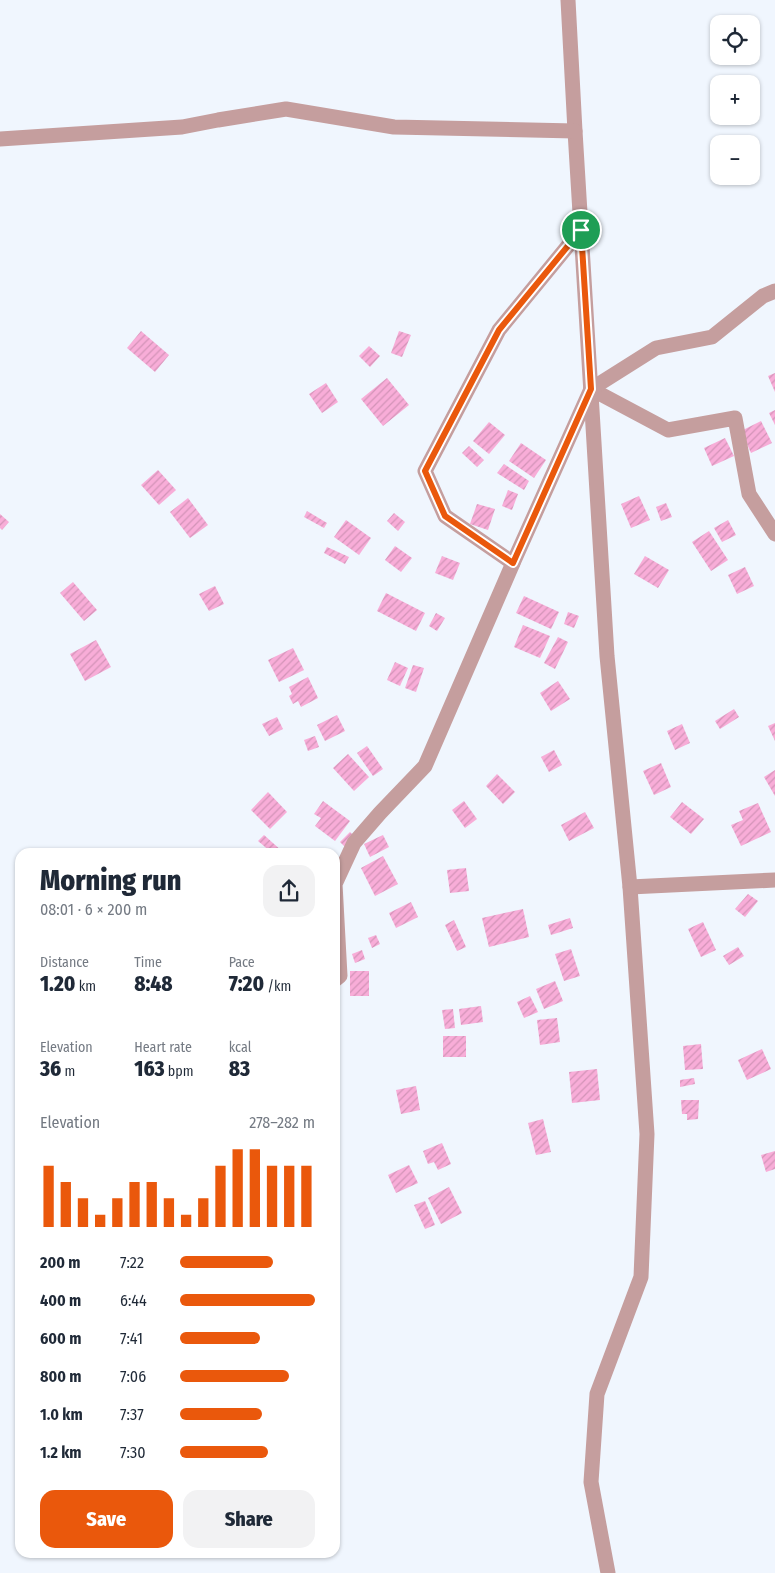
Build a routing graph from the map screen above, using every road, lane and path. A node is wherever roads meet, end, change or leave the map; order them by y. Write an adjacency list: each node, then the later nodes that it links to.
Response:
1 (568, 0): 2 (street)
2 (575, 131): 3 (street); 4 (street)
3 (0, 139)
4 (581, 230): 6 (street); 8 (street)
5 (775, 290): 6 (street)
6 (591, 389): 7 (street); 8 (street); 11 (street)
7 (775, 534)
8 (513, 563): 9 (street)
9 (340, 873)
10 (775, 880): 11 (street)
11 (630, 887): 12 (street)
12 (608, 1573)

